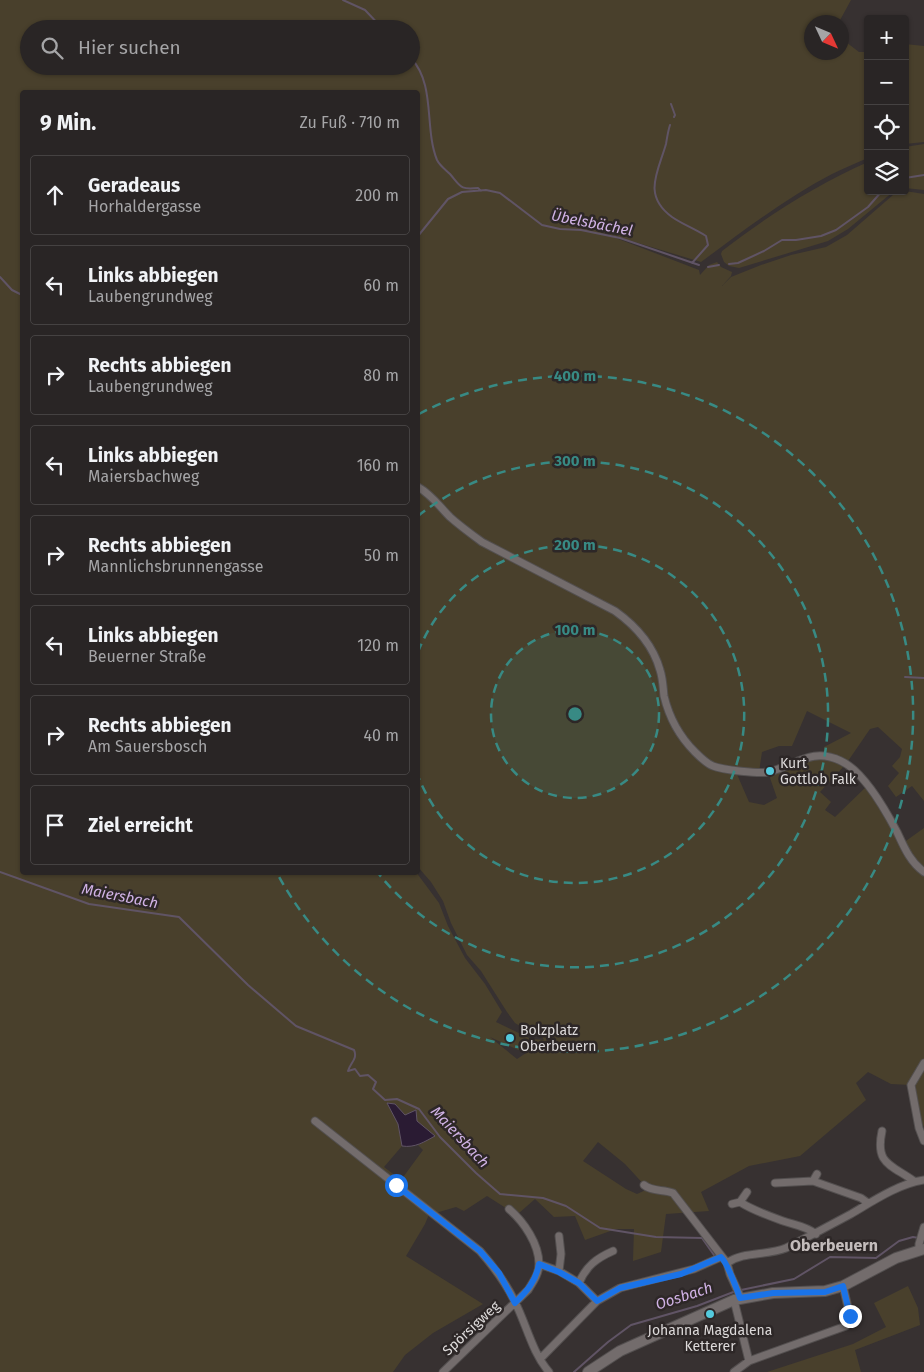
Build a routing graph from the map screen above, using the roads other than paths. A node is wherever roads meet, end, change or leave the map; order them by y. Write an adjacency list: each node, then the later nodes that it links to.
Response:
1 (420, 489): 2 (street)
2 (924, 872)
3 (924, 1063): 6 (street)
4 (315, 1121): 30 (street)
5 (882, 1131): 10 (street)
6 (924, 1141)
7 (817, 1174): 9 (street)
8 (924, 1180): 10 (street)
9 (813, 1181): 11 (street); 15 (street)
10 (914, 1182): 15 (street)
11 (775, 1183)
12 (644, 1185): 23 (street)
13 (747, 1192): 14 (street)
14 (740, 1202): 16 (street); 19 (street)
15 (868, 1203): 19 (street)
16 (732, 1204)
17 (508, 1209): 24 (street)
18 (924, 1227): 21 (street)
19 (816, 1234): 23 (street)
20 (559, 1236): 25 (street)
21 (921, 1248): 27 (main road)
22 (613, 1251): 26 (street)
23 (724, 1260): 28 (street); 29 (street)
24 (539, 1264): 25 (street); 30 (street, Spörsigweg)
25 (559, 1272): 26 (street)
26 (579, 1283): 29 (street)
27 (843, 1286): 28 (main road); 32 (street)
28 (737, 1294): 32 (street); 35 (main road)
29 (597, 1301): 31 (street)
30 (515, 1303): 31 (street); 33 (street, Spörsigweg)
31 (540, 1359): 34 (street)
32 (749, 1361): 36 (street)
33 (443, 1372)
34 (549, 1372)
35 (588, 1372)
36 (734, 1372)

